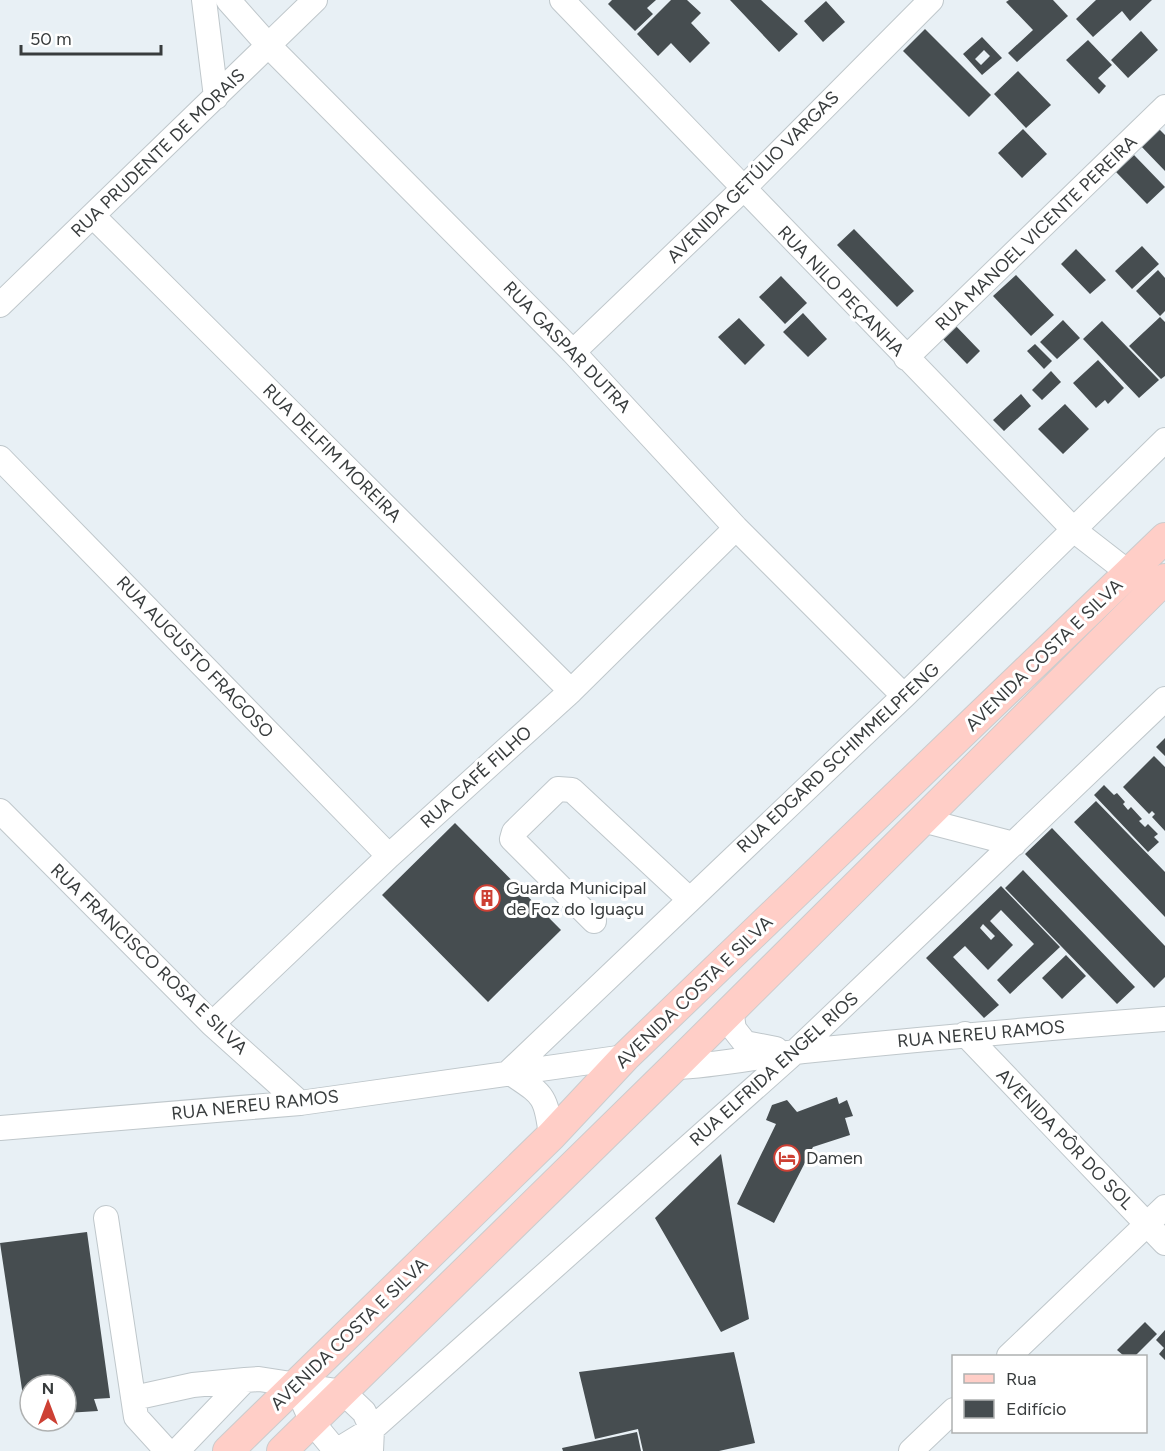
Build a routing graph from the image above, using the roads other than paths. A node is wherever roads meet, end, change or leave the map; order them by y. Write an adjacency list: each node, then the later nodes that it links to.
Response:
1 (204, 0): 7 (street)
2 (228, 0): 6 (street, RUA GASPAR DUTRA)
3 (315, 0): 6 (street, RUA PRUDENTE DE MORAIS)
4 (562, 0): 9 (street, RUA NILO PEÇANHA)
5 (931, 0): 9 (street, AVENIDA GETÚLIO VARGAS)
6 (268, 45): 7 (street, RUA PRUDENTE DE MORAIS); 12 (street, RUA GASPAR DUTRA)
7 (216, 97): 10 (street, RUA PRUDENTE DE MORAIS)
8 (1165, 107): 13 (street, RUA MANOEL VICENTE PEREIRA)
9 (743, 189): 12 (street, AVENIDA GETÚLIO VARGAS); 13 (street, RUA NILO PEÇANHA)
10 (93, 216): 11 (street, RUA PRUDENTE DE MORAIS); 21 (street, RUA DELFIM MOREIRA)
11 (0, 305)
12 (573, 352): 16 (street, RUA GASPAR DUTRA)
13 (906, 358): 17 (street, RUA NILO PEÇANHA)
14 (1165, 440): 17 (street, RUA EDGARD SCHIMMELPFENG)
15 (0, 458): 27 (street, RUA AUGUSTO FRAGOSO)
16 (736, 528): 21 (street, RUA CAFÉ FILHO); 22 (street, RUA GASPAR DUTRA)
17 (1075, 531): 19 (street, RUA NILO PEÇANHA); 22 (street, RUA EDGARD SCHIMMELPFENG)
18 (1165, 538): 19 (main road, AVENIDA COSTA E SILVA)
19 (1129, 573): 35 (main road, AVENIDA COSTA E SILVA)
20 (1165, 579): 25 (main road, AVENIDA COSTA E SILVA)
21 (571, 691): 27 (street, RUA CAFÉ FILHO)
22 (904, 696): 28 (street, RUA EDGARD SCHIMMELPFENG)
23 (1165, 699): 26 (street, RUA ELFRIDA ENGEL RIOS)
24 (0, 812): 32 (street, RUA FRANCISCO ROSA E SILVA)
25 (922, 820): 26 (street); 30 (main road, AVENIDA COSTA E SILVA)
26 (1014, 844): 34 (street, RUA ELFRIDA ENGEL RIOS)
27 (389, 856): 32 (street, RUA CAFÉ FILHO)
28 (688, 898): 29 (street); 37 (street, RUA EDGARD SCHIMMELPFENG)
29 (594, 921)
30 (731, 1010): 34 (street); 36 (main road, AVENIDA COSTA E SILVA)
31 (1163, 1018): 33 (street, RUA NEREU RAMOS)
32 (212, 1024): 38 (street, RUA FRANCISCO ROSA E SILVA)
33 (965, 1034): 34 (street, RUA NEREU RAMOS); 43 (street, AVENIDA PÔR DO SOL)
34 (796, 1051): 36 (street); 52 (street, RUA ELFRIDA ENGEL RIOS)
35 (625, 1057): 37 (street, RUA NEREU RAMOS); 40 (main road, AVENIDA COSTA E SILVA)
36 (674, 1067): 48 (main road, AVENIDA COSTA E SILVA)
37 (508, 1072): 38 (street, RUA NEREU RAMOS); 40 (street)
38 (300, 1103): 39 (street, RUA NEREU RAMOS)
39 (0, 1128)
40 (551, 1136): 47 (main road, AVENIDA COSTA E SILVA)
41 (1165, 1207): 43 (street)
42 (106, 1218): 49 (street)
43 (1146, 1224): 44 (street, AVENIDA PÔR DO SOL); 45 (street)
44 (1165, 1243)
45 (1010, 1355)
46 (246, 1380): 47 (street); 49 (street); 54 (street)
47 (296, 1386): 48 (street); 51 (street); 55 (main road, AVENIDA COSTA E SILVA)
48 (343, 1392): 51 (main road, AVENIDA COSTA E SILVA); 52 (street)
49 (134, 1398): 53 (street)
50 (952, 1412): 58 (street)
51 (312, 1422): 56 (main road, AVENIDA COSTA E SILVA); 57 (street)
52 (372, 1440): 57 (street, RUA ELFRIDA ENGEL RIOS)
53 (167, 1451)
54 (177, 1451)
55 (228, 1451)
56 (282, 1451)
57 (336, 1451)
58 (911, 1451)

